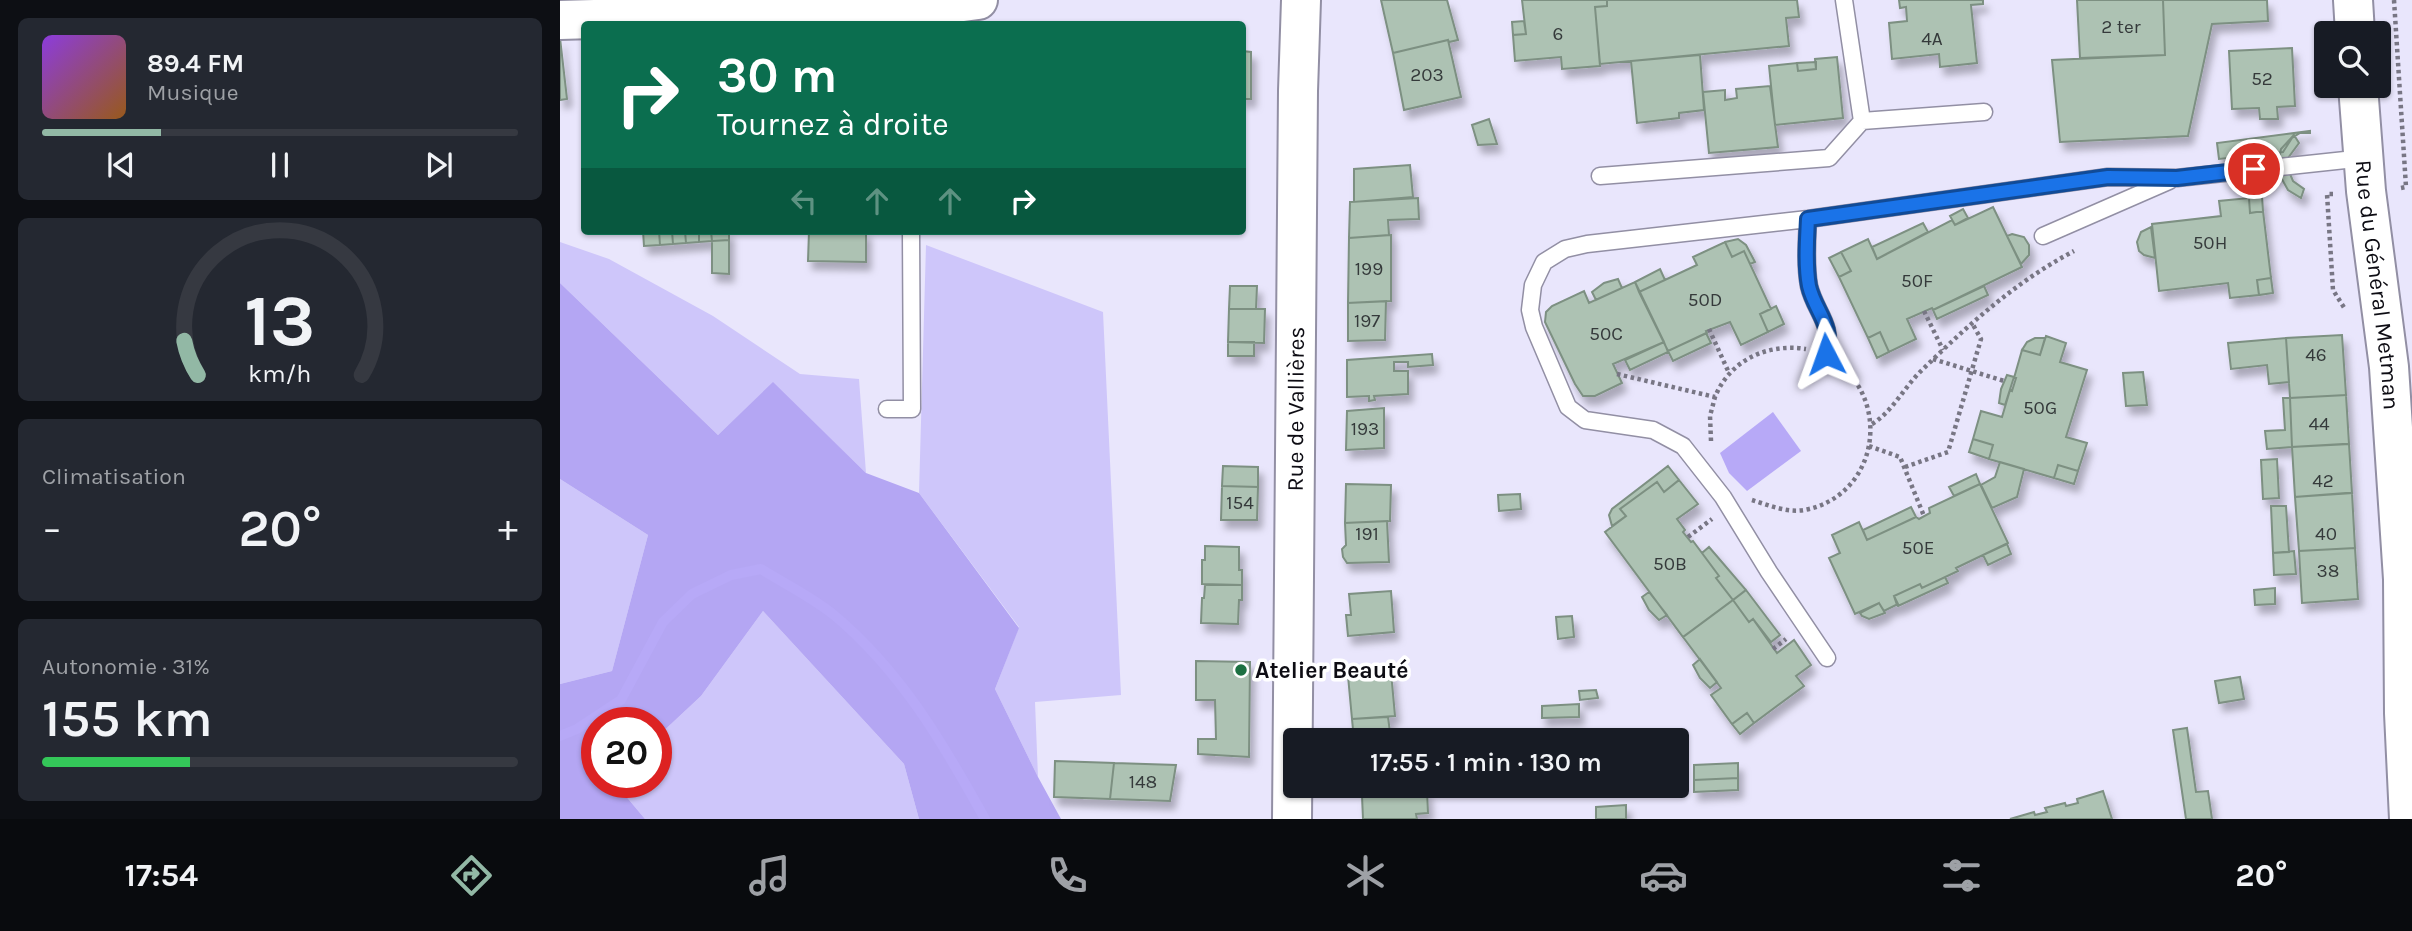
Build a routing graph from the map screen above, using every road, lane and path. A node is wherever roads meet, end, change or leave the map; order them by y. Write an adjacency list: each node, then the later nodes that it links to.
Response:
1 (978, 0): 5 (main road)
2 (1275, 0): 6 (main road)
3 (1844, 0): 11 (lane)
4 (2353, 0): 8 (main road)
5 (904, 17): 7 (main road)
6 (1301, 17): 38 (main road, Rue de Vallières)
7 (560, 20)
8 (2354, 21)
9 (2359, 98): 12 (main road, Rue du Général Metman)
10 (1984, 112): 11 (lane)
11 (1862, 121): 13 (lane)
12 (2364, 158): 14 (lane); 39 (main road, Rue du Général Metman)
13 (1600, 176)
14 (2177, 178): 15 (lane); 17 (lane)
15 (1808, 219): 23 (lane); 37 (lane)
16 (911, 235): 30 (lane)
17 (2043, 236)
18 (2082, 247): 20 (path)
19 (1924, 312): 22 (path)
20 (1972, 323): 22 (path); 25 (path)
21 (1709, 329): 26 (path)
22 (1943, 350): 24 (path)
23 (1826, 354): 26 (path); 31 (path)
24 (1933, 359): 25 (path); 31 (path)
25 (1972, 371): 28 (path); 34 (path)
26 (1729, 373): 29 (path)
27 (1617, 374): 29 (path)
28 (2004, 381)
29 (1714, 397): 33 (path)
30 (887, 409)
31 (1872, 425): 32 (path)
32 (1870, 446): 34 (path); 35 (path)
33 (1712, 448)
34 (1905, 467): 36 (path)
35 (1750, 499)
36 (1924, 516)
37 (1827, 658)
38 (1292, 819)
39 (2409, 819)

